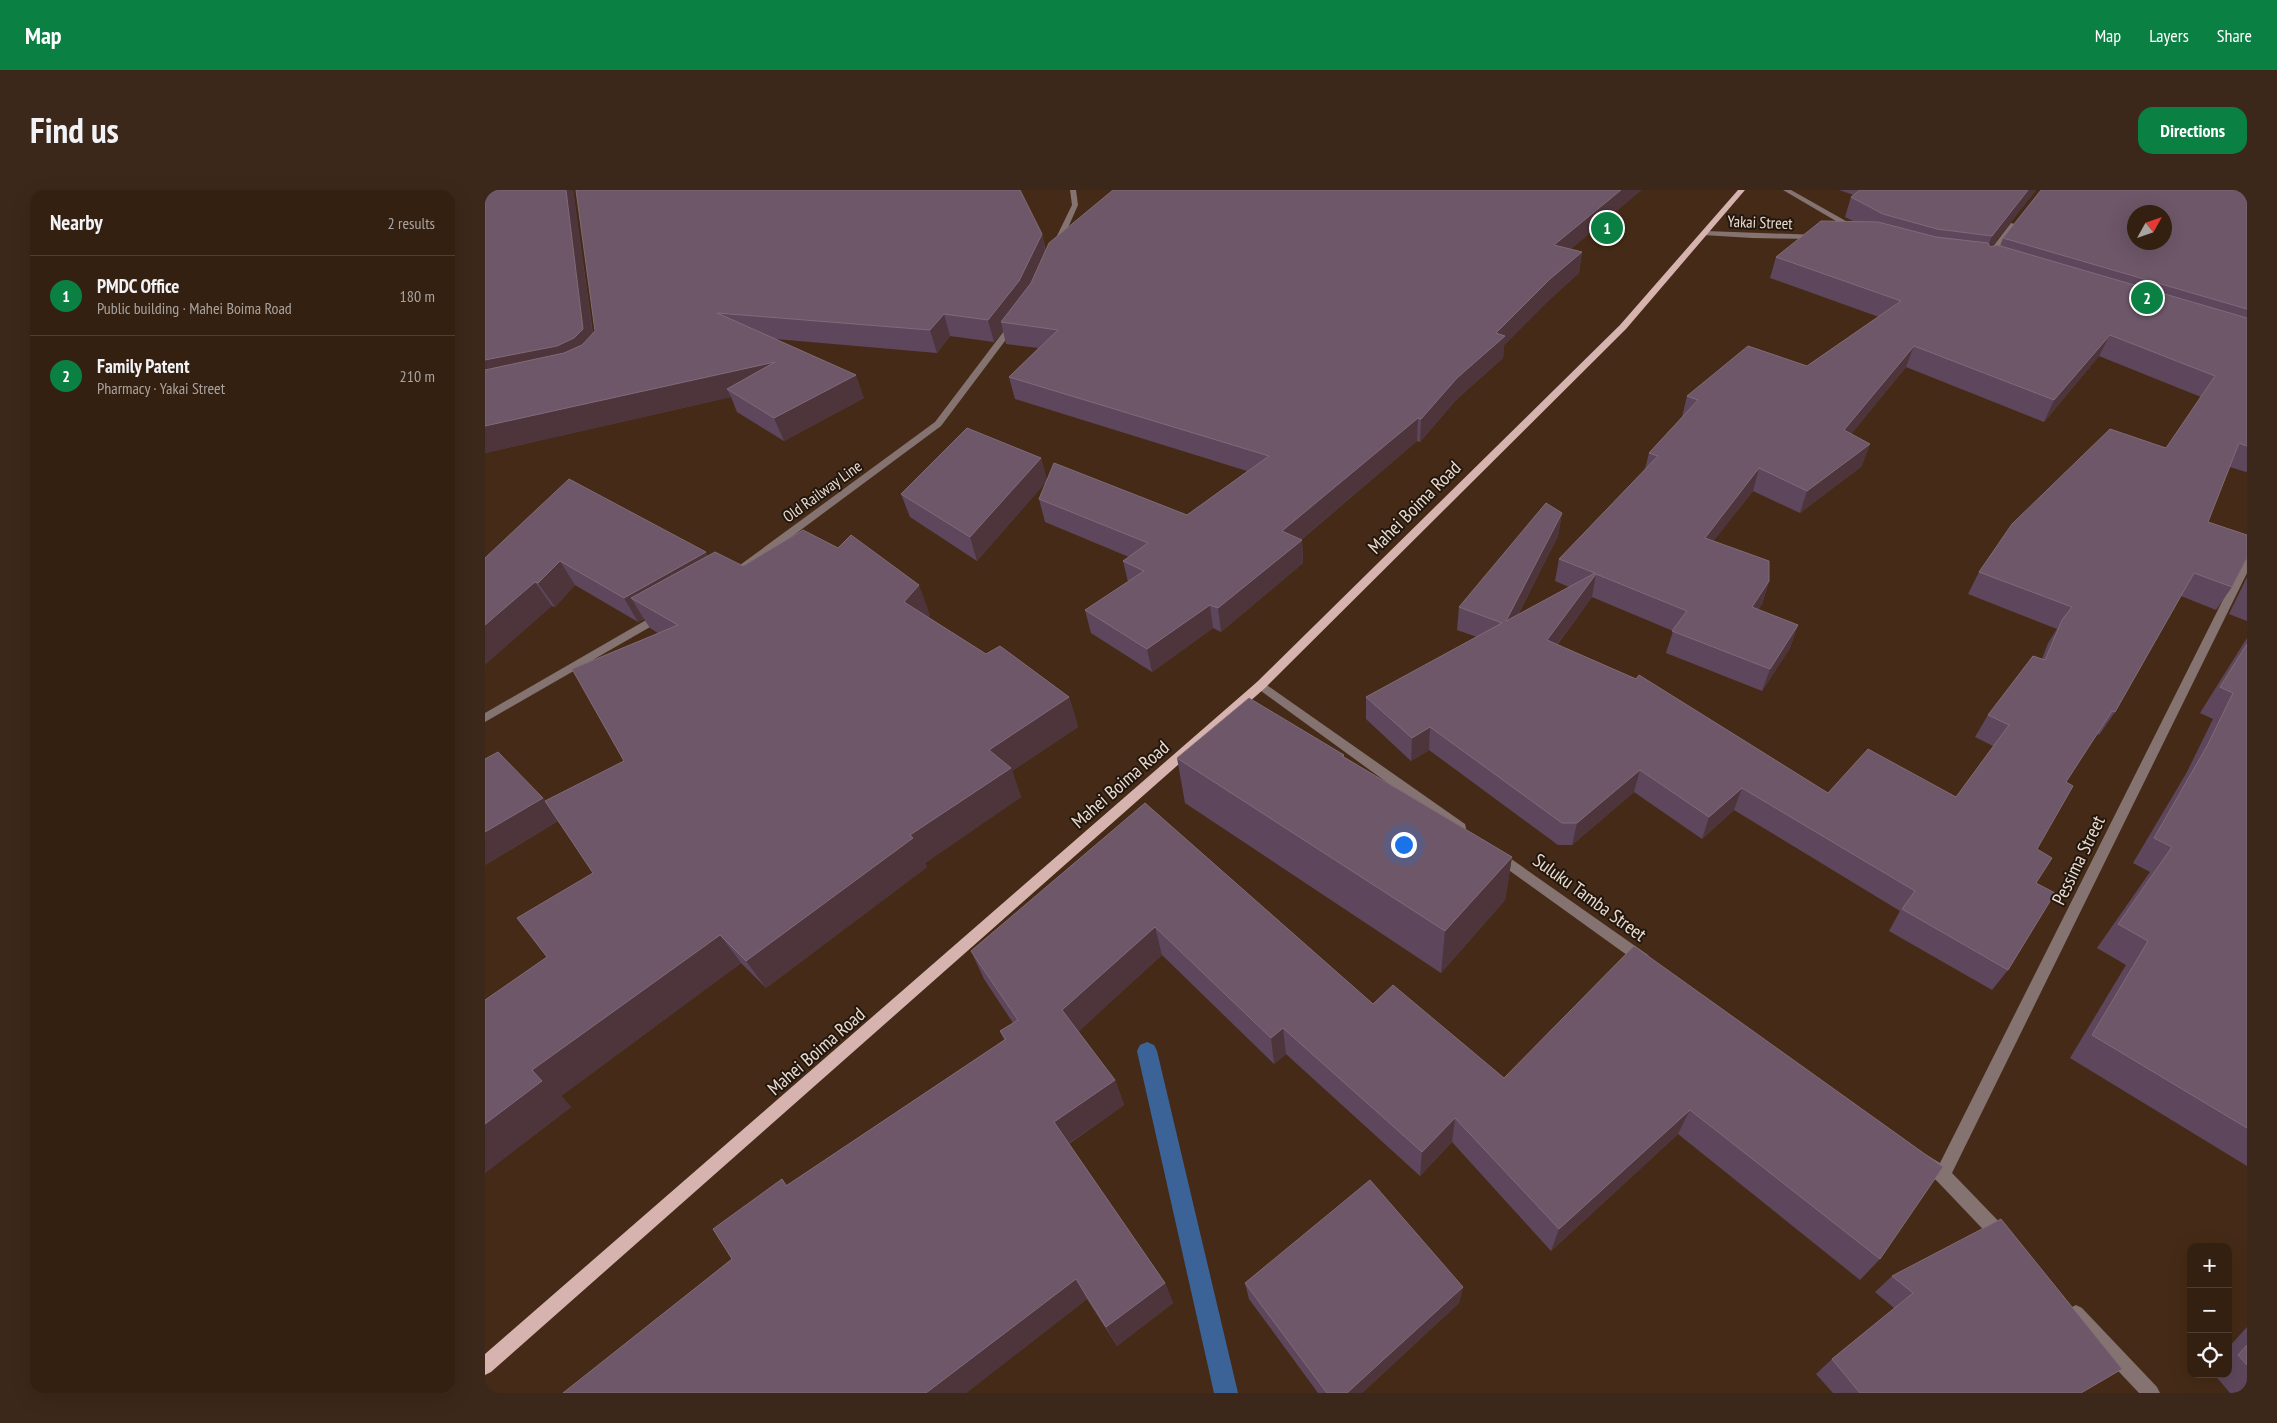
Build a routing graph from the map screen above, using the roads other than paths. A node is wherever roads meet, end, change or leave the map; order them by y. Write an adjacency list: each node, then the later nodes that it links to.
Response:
1 (1073, 190): 8 (street)
2 (1742, 190): 5 (main road, Mahei Boima Road)
3 (1786, 190): 6 (street, Yakai Street)
4 (2021, 216): 9 (street)
5 (1706, 233): 7 (street, Yakai Street); 14 (main road, Mahei Boima Road)
6 (1865, 234)
7 (1827, 238)
8 (1051, 259)
9 (1996, 263)
10 (1018, 319): 12 (street, Old Railway Line)
11 (2247, 562): 18 (street, Pessima Street)
12 (738, 570)
13 (671, 610): 15 (street)
14 (1261, 685): 16 (street, Suluku Tamba Street); 21 (main road, Mahei Boima Road)
15 (485, 718)
16 (1652, 966)
17 (1911, 1152): 18 (street)
18 (1943, 1175): 19 (street)
19 (2010, 1246)
20 (2064, 1302): 22 (street)
21 (485, 1366)
22 (2151, 1393)

